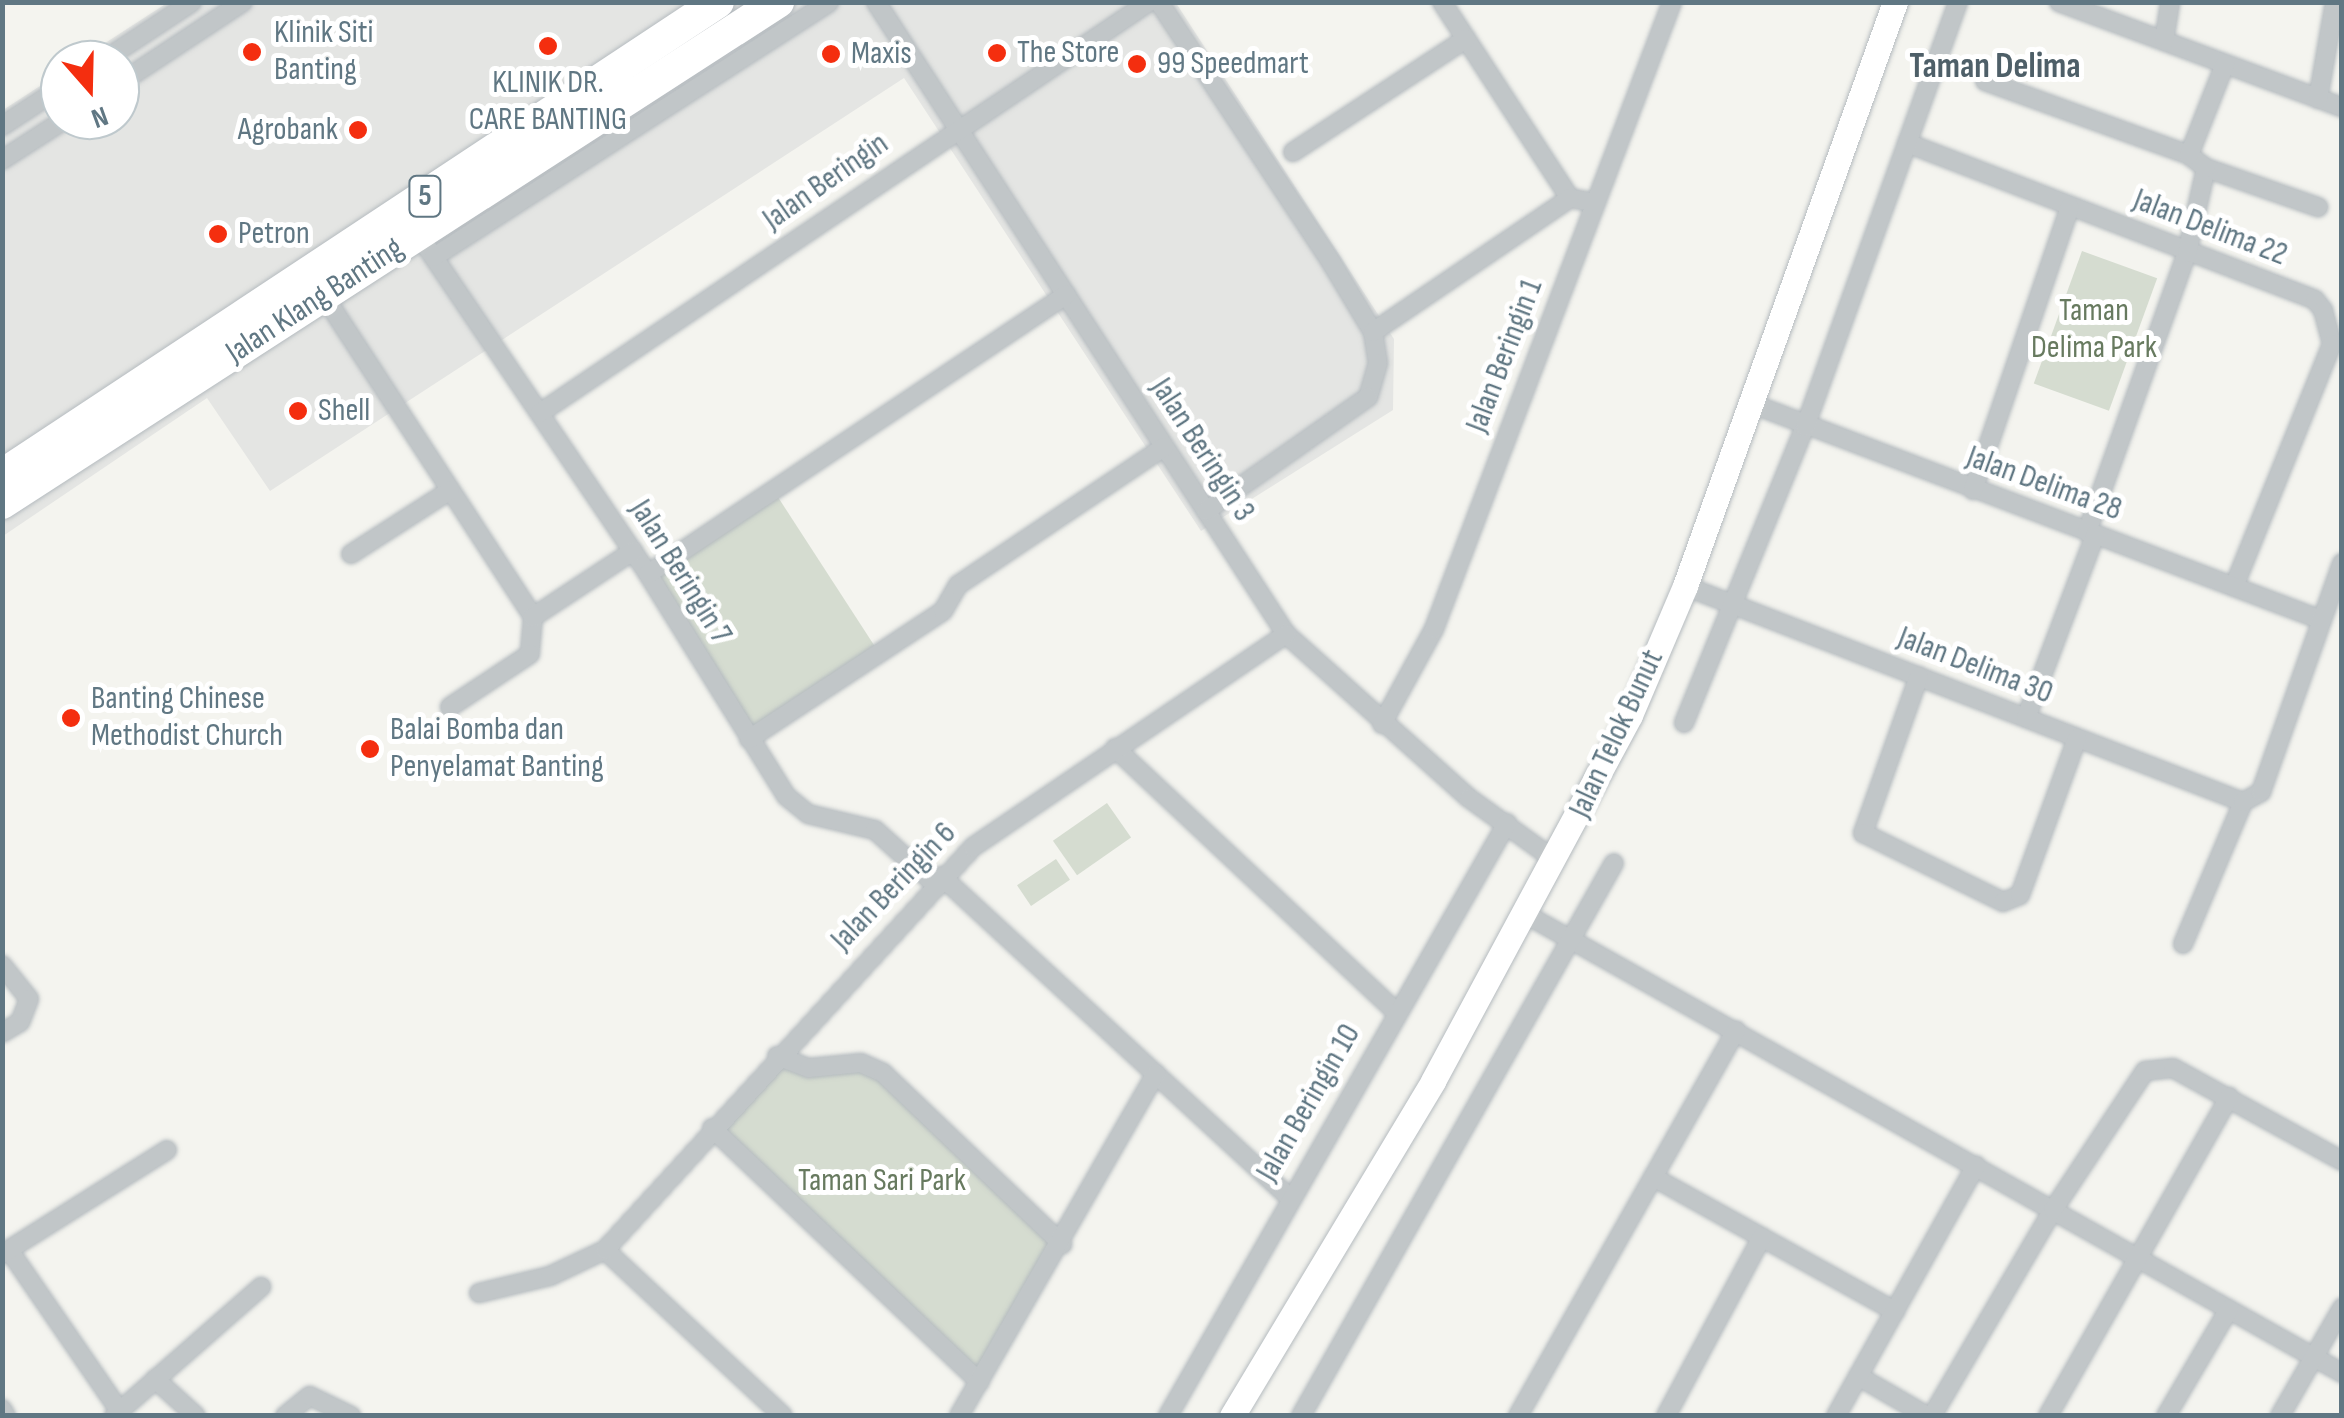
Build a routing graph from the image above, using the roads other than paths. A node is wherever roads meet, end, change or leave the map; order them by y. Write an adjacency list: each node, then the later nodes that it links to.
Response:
1 (192, 2): 17 (street)
2 (244, 2): 20 (street)
3 (718, 2): 42 (highway, Jalan Klang Banting / 5)
4 (778, 2): 37 (highway, Jalan Klang Banting / 5)
5 (829, 2): 37 (street)
6 (876, 2): 26 (street, Jalan Beringin 3)
7 (1149, 2): 26 (street, Jalan Beringin)
8 (1158, 2): 41 (street)
9 (1442, 2): 16 (street)
10 (1672, 2): 34 (street, Jalan Beringin 1)
11 (1896, 2): 43 (street, Jalan Telok Bunut)
12 (1958, 2): 28 (street)
13 (2059, 2): 18 (street)
14 (2170, 2): 18 (street)
15 (2335, 2): 22 (street)
16 (1466, 39): 29 (street); 33 (street)
17 (134, 40)
18 (2164, 41): 19 (street)
19 (2225, 64): 22 (street); 30 (street)
20 (140, 70)
21 (1986, 82): 30 (street)
22 (2318, 99): 24 (street)
23 (40, 101): 25 (street)
24 (2342, 108)
25 (2, 126)
26 (957, 128): 39 (street, Jalan Beringin 3); 44 (street, Jalan Beringin)
27 (40, 135): 31 (street)
28 (1907, 143): 35 (street, Jalan Delima 22); 45 (street)
29 (1293, 152)
30 (2189, 155): 32 (street)
31 (2, 160)
32 (2206, 168): 36 (street); 38 (street)
33 (1570, 198): 34 (street); 41 (street)
34 (1595, 203): 67 (street, Jalan Beringin 1)
35 (2070, 207): 38 (street, Jalan Delima 22); 48 (street)
36 (2318, 207)
37 (426, 246): 40 (highway, Jalan Klang Banting / 5); 44 (street, Jalan Beringin 7)
38 (2187, 253): 52 (street); 58 (street, Jalan Delima 22)
39 (1066, 295): 46 (street, Jalan Beringin 3); 56 (street)
40 (324, 296): 42 (highway, Jalan Klang Banting / 5); 49 (street)
41 (1373, 332): 51 (street)
42 (139, 400): 47 (highway, Jalan Klang Banting / 5); 50 (highway, Jalan Klang Banting / 5)
43 (1750, 403): 45 (street, Jalan Delima 28); 57 (street, Jalan Telok Bunut)
44 (540, 413): 53 (street, Jalan Beringin 7)
45 (1805, 427): 48 (street, Jalan Delima 28); 59 (street)
46 (1164, 446): 51 (street, Jalan Beringin 3); 69 (street)
47 (2, 474)
48 (1973, 490): 52 (street, Jalan Delima 28)
49 (449, 491): 54 (street); 61 (street)
50 (2, 502)
51 (1206, 512): 62 (street, Jalan Beringin 3)
52 (2091, 534): 58 (street, Jalan Delima 28); 65 (street)
53 (633, 551): 56 (street, Jalan Beringin 7); 61 (street)
54 (351, 554)
55 (2342, 564): 60 (street)
56 (648, 574): 69 (street, Jalan Beringin 7)
57 (1685, 586): 59 (street, Jalan Delima 30); 73 (street, Jalan Telok Bunut)
58 (2234, 587): 60 (street, Jalan Delima 28)
59 (1733, 603): 63 (street, Jalan Delima 30); 66 (street)
60 (2319, 619): 71 (street)
61 (533, 624): 64 (street)
62 (1286, 634): 67 (street, Jalan Beringin 3); 70 (street, Jalan Beringin 6)
63 (1920, 676): 65 (street, Jalan Delima 30); 68 (street)
64 (450, 707)
65 (2026, 718): 68 (street, Jalan Delima 30)
66 (1684, 723)
67 (1382, 724): 72 (street, Jalan Beringin 3)
68 (2077, 738): 71 (street, Jalan Delima 30)
69 (749, 740): 75 (street, Jalan Beringin 7)
70 (1115, 748): 75 (street, Jalan Beringin 6); 80 (street)
71 (2243, 802): 78 (street)
72 (1506, 823): 73 (street, Jalan Beringin 3); 80 (street, Jalan Beringin 10)
73 (1556, 861): 76 (street, Jalan Telok Bunut)
74 (1614, 863): 77 (street)
75 (938, 880): 83 (street, Jalan Beringin 6); 84 (street, Jalan Beringin 7)
76 (1527, 915): 77 (street); 109 (street, Jalan Telok Bunut)
77 (1572, 938): 81 (street); 116 (street)
78 (2182, 944)
79 (2, 965): 82 (street)
80 (1396, 1012): 91 (street, Jalan Beringin 10)
81 (1736, 1030): 89 (street); 90 (street)
82 (2, 1033)
83 (777, 1056): 86 (street, Jalan Beringin 6); 94 (street)
84 (1156, 1074): 91 (street, Jalan Beringin 7); 94 (street)
85 (2229, 1097): 88 (street); 92 (street); 97 (street)
86 (712, 1128): 95 (street, Jalan Beringin 6); 107 (street)
87 (167, 1150): 96 (street)
88 (2342, 1161)
89 (1976, 1166): 92 (street); 102 (street)
90 (1653, 1177): 93 (street); 117 (street)
91 (1288, 1196): 115 (street, Jalan Beringin 10)
92 (2053, 1210): 97 (street); 120 (street)
93 (1762, 1238): 102 (street); 118 (street)
94 (1062, 1244): 107 (street)
95 (605, 1250): 99 (street); 113 (street)
96 (6, 1252): 108 (street)
97 (2140, 1259): 101 (street); 121 (street)
98 (261, 1287): 106 (street)
99 (479, 1294)
100 (2342, 1308): 103 (street)
101 (2228, 1309): 103 (street); 122 (street)
102 (1895, 1311): 105 (street)
103 (2314, 1358): 104 (street); 123 (street)
104 (2342, 1373)
105 (1858, 1376): 119 (street); 120 (street)
106 (155, 1378): 108 (street); 110 (street)
107 (980, 1382): 114 (street)
108 (117, 1413)
109 (1234, 1415)
110 (196, 1416)
111 (285, 1416): 112 (street)
112 (351, 1416)
113 (783, 1416)
114 (959, 1416)
115 (1168, 1416)
116 (1301, 1416)
117 (1518, 1416)
118 (1666, 1416)
119 (1836, 1416)
120 (1930, 1416)
121 (2048, 1416)
122 (2166, 1416)
123 (2280, 1416)

